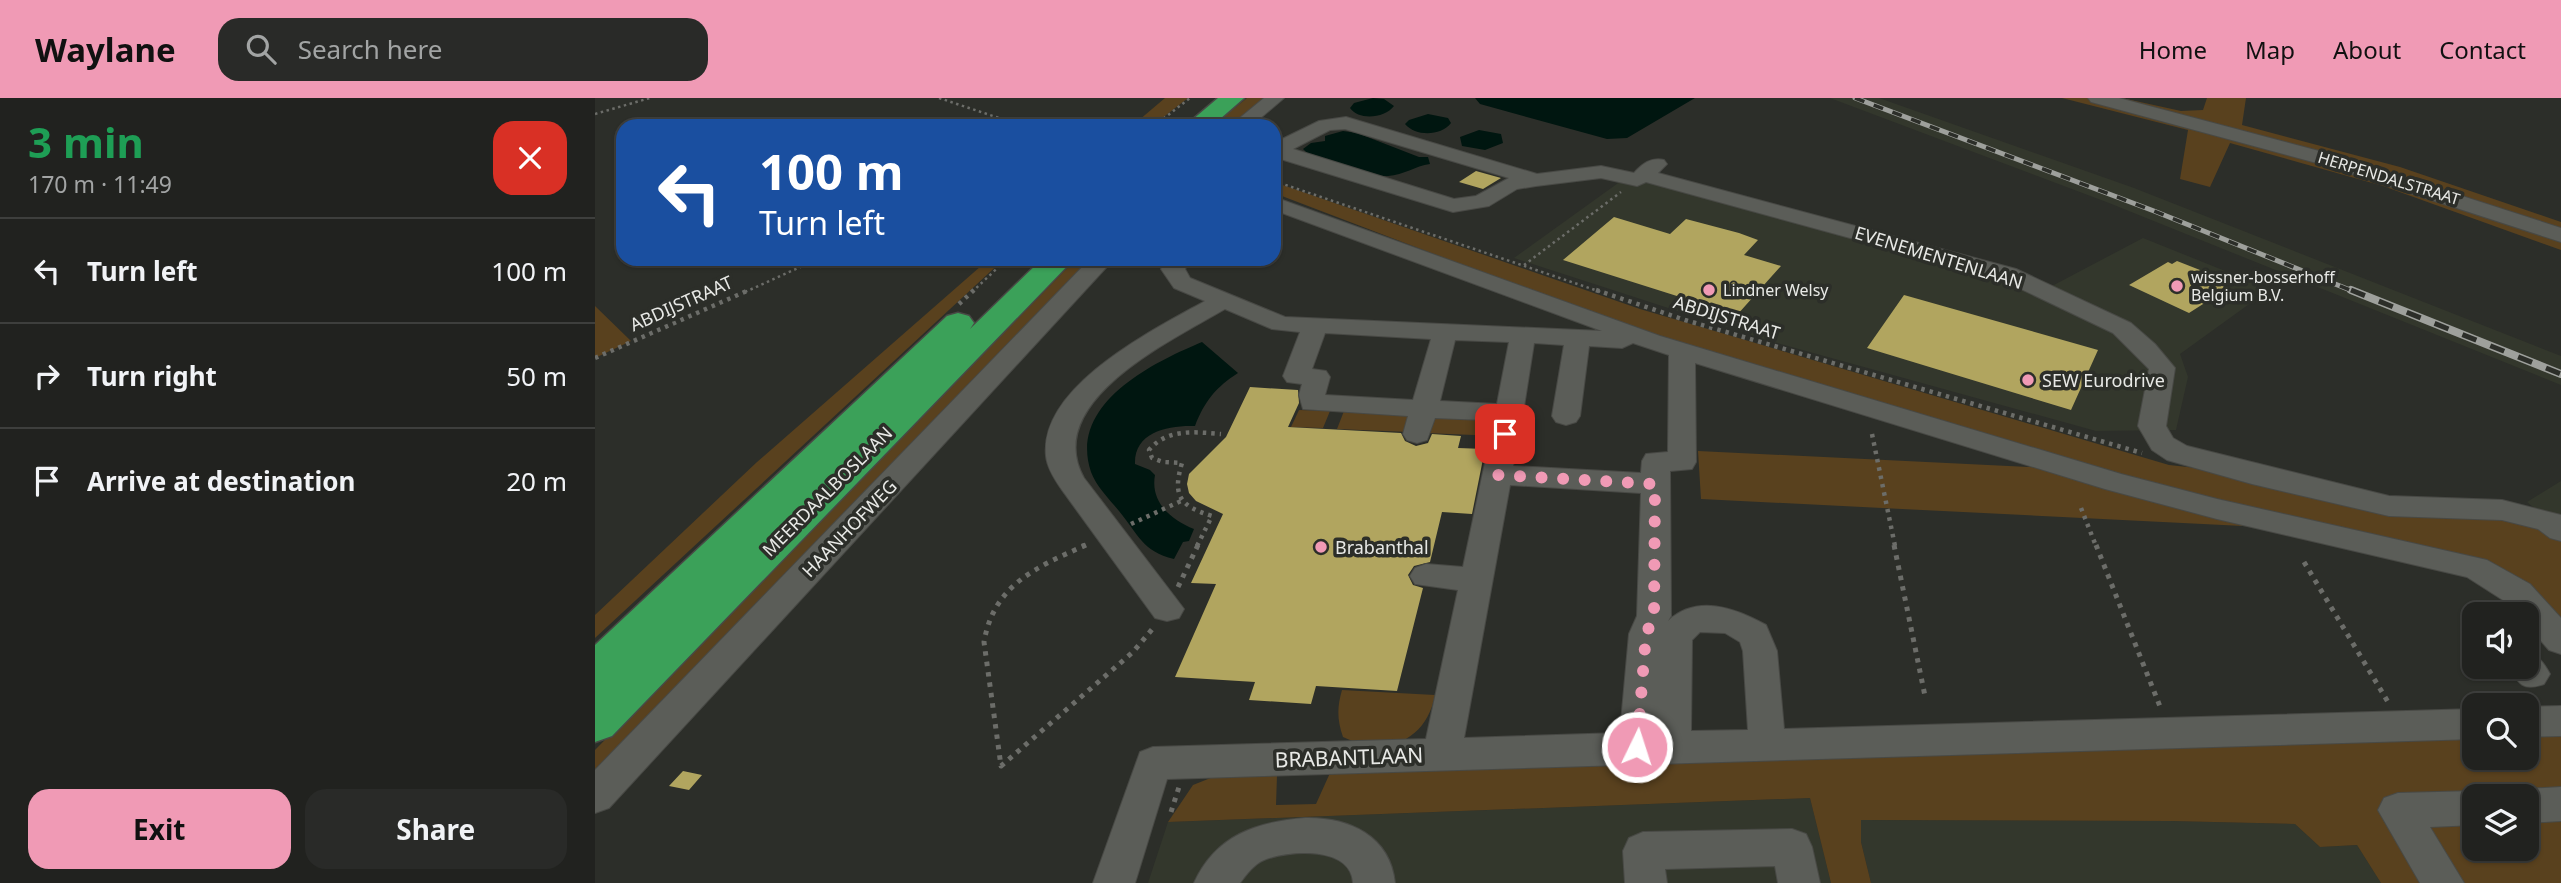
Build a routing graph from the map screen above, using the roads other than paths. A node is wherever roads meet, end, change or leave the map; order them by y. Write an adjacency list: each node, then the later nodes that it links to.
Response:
1 (1205, 98): 5 (highway)
2 (1232, 98): 6 (highway)
3 (1275, 98): 7 (street)
4 (2097, 98): 14 (street, HERPENDALSTRAAT)
5 (1179, 119)
6 (1206, 119)
7 (1248, 119)
8 (1281, 147): 11 (street)
9 (1281, 152): 12 (street)
10 (1480, 179): 12 (street)
11 (1536, 180): 12 (street); 31 (street, EVENEMENTENLAAN)
12 (1506, 187)
13 (1281, 206): 24 (street)
14 (2561, 235)
15 (1018, 266): 36 (highway, MEERDAALBOSLAAN)
16 (1052, 266): 38 (highway, MEERDAALBOSLAAN)
17 (1096, 266): 44 (street, HAANHOFWEG)
18 (1175, 266): 19 (street)
19 (1224, 300): 20 (street); 34 (street)
20 (1315, 326): 21 (street); 27 (street)
21 (1445, 332): 22 (street); 27 (street)
22 (1523, 335): 23 (street); 27 (street)
23 (1578, 338): 24 (street); 26 (street)
24 (1651, 341): 25 (street)
25 (1682, 350): 30 (street); 35 (street)
26 (1566, 416)
27 (1420, 421)
28 (1505, 434): 29 (lane)
29 (1497, 475): 30 (street); 33 (street)
30 (1655, 484): 42 (street)
31 (2561, 530)
32 (1426, 576): 33 (street)
33 (1476, 580): 43 (street)
34 (1167, 610)
35 (2561, 641)
36 (595, 673)
37 (2561, 721): 39 (street)
38 (595, 722)
39 (2539, 722)
40 (2462, 725): 41 (street, BRABANTLAAN)
41 (1767, 743): 42 (street, BRABANTLAAN); 42 (street)
42 (1654, 746): 43 (street, BRABANTLAAN)
43 (1442, 754): 48 (street, BRABANTLAAN)
44 (595, 796)
45 (2561, 804): 46 (street)
46 (2539, 805)
47 (2462, 808): 53 (street)
48 (1114, 883)
49 (1215, 883): 50 (street)
50 (1374, 883)
51 (1646, 883): 52 (street)
52 (1799, 883)
53 (2443, 883)

